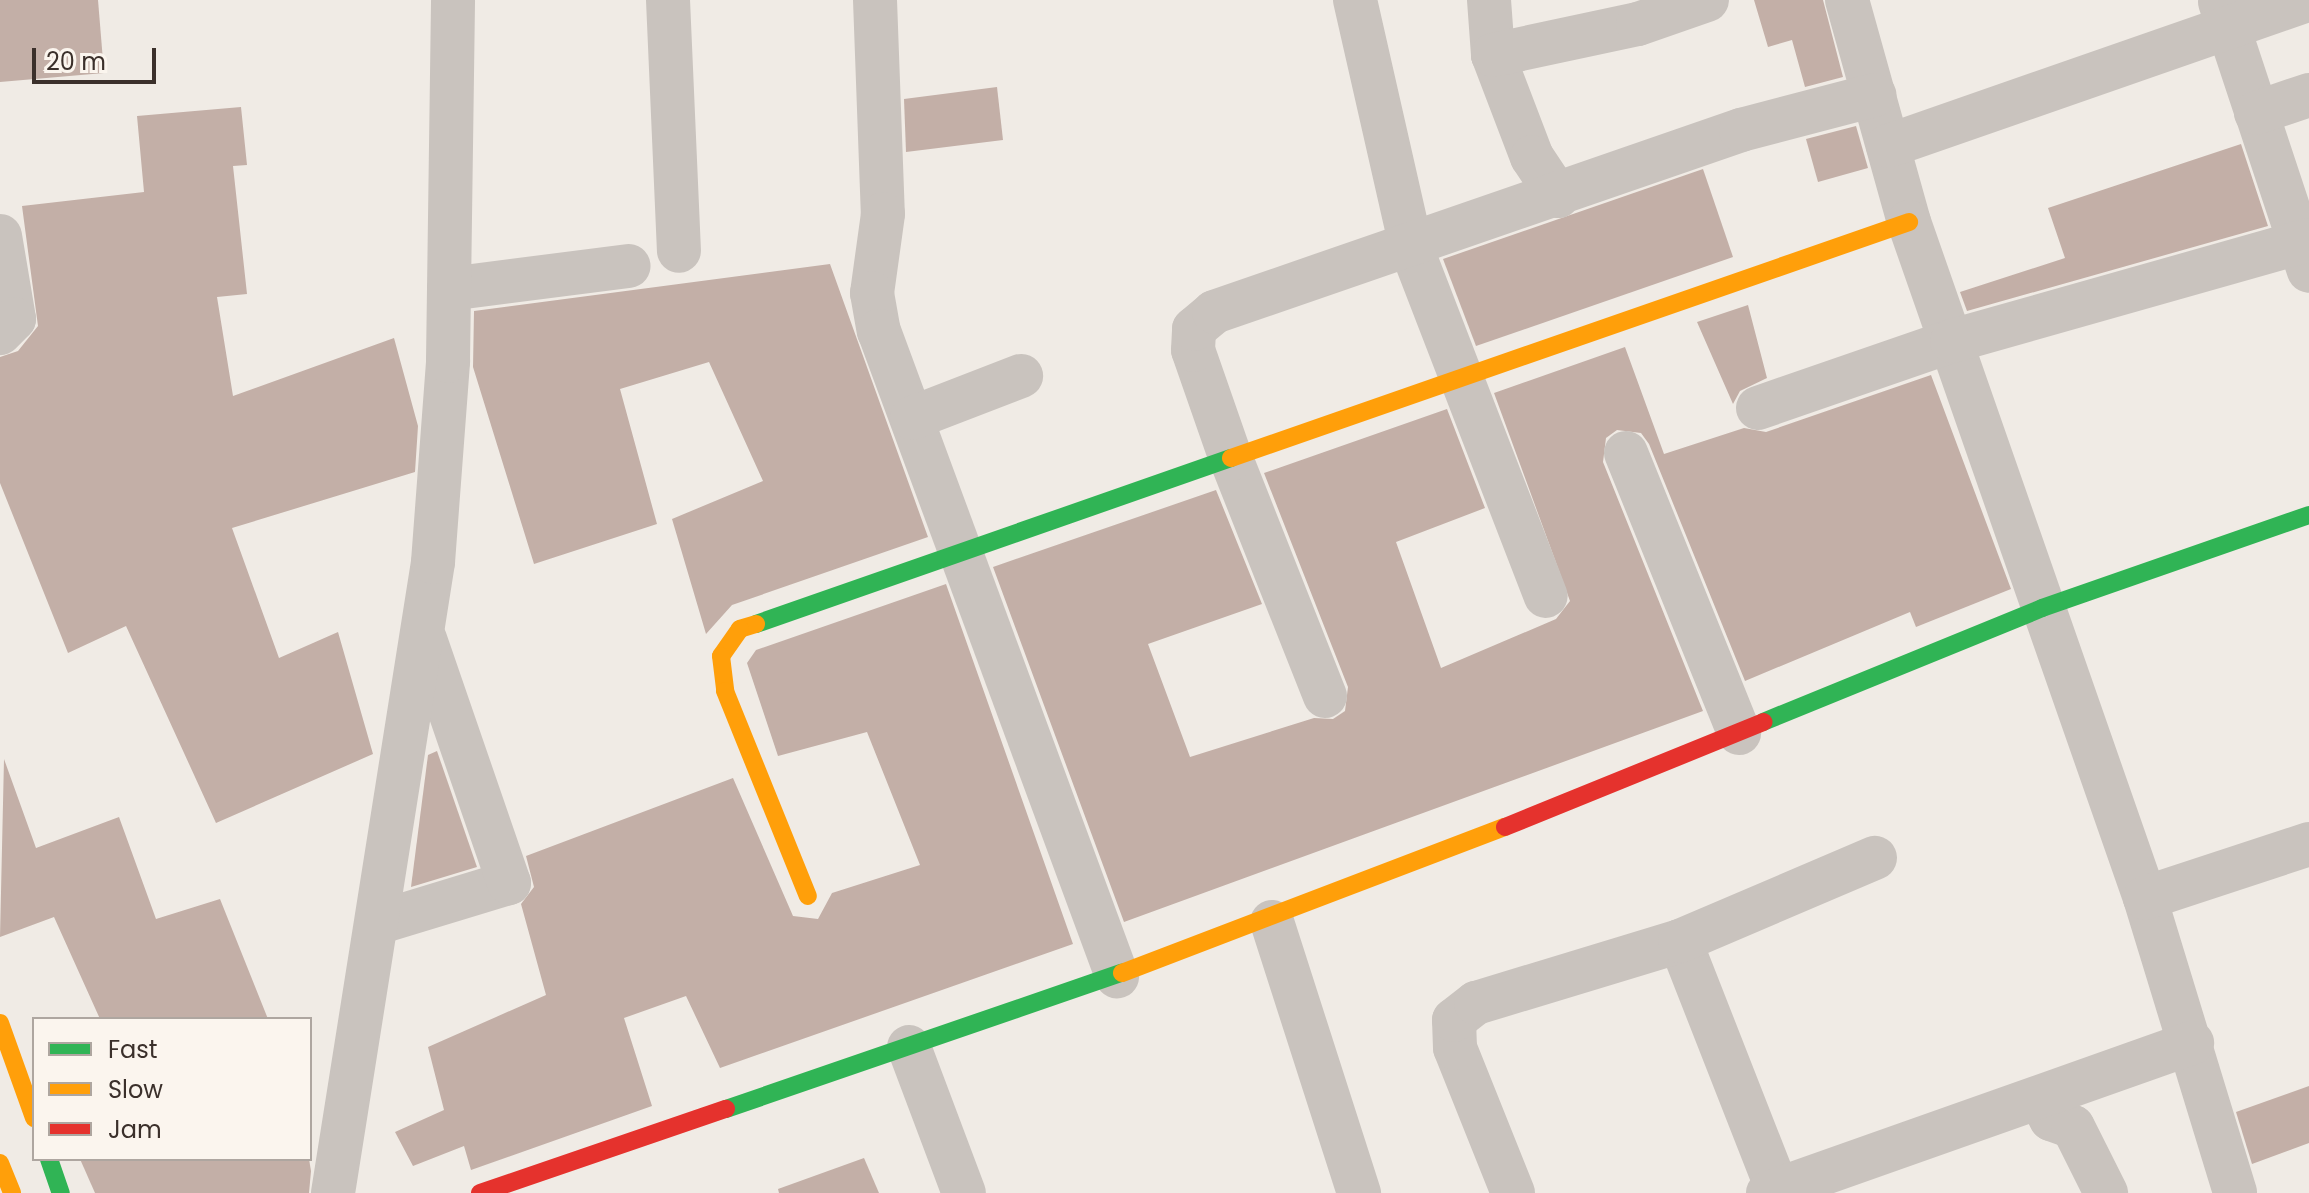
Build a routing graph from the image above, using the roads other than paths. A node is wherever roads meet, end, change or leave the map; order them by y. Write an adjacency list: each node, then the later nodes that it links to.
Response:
1 (453, 0): 23 (street)
2 (668, 0): 20 (street)
3 (875, 0): 29 (street)
4 (1355, 0): 19 (street)
5 (1489, 0): 11 (street)
6 (1707, 0): 9 (street)
7 (1847, 0): 12 (street)
8 (2308, 0): 10 (street)
9 (1636, 12): 11 (street)
10 (2224, 14): 14 (street); 15 (street)
11 (1493, 55): 16 (street)
12 (1874, 95): 15 (street); 16 (street)
13 (2309, 95): 14 (street)
14 (2256, 113): 21 (street)
15 (1888, 146): 17 (street)
16 (1558, 196): 19 (street)
17 (1909, 222): 25 (street); 27 (street)
18 (0, 236): 24 (street)
19 (1411, 247): 27 (street); 31 (street)
20 (679, 251)
21 (2306, 252): 25 (street)
22 (629, 266): 23 (street)
23 (449, 289): 36 (street)
24 (0, 333)
25 (1952, 341): 28 (street); 35 (street)
26 (1021, 376): 29 (street)
27 (1466, 376): 31 (street); 34 (street)
28 (1758, 408)
29 (912, 418): 33 (street)
30 (1626, 453): 38 (street)
31 (1231, 459): 33 (street); 37 (street)
32 (2309, 515): 35 (street)
33 (961, 552): 41 (street); 46 (street)
34 (1546, 596)
35 (2042, 608): 38 (street); 42 (street)
36 (423, 633): 44 (street); 44 (street)
37 (1325, 696)
38 (1739, 733): 43 (street)
39 (2309, 844): 42 (street)
40 (1875, 858): 45 (street)
41 (808, 896)
42 (2145, 898): 48 (street)
43 (1272, 922): 46 (street); 60 (street)
44 (377, 923): 57 (street)
45 (1680, 941): 54 (street); 61 (street)
46 (1117, 976): 49 (street)
47 (0, 1023): 51 (street)
48 (2192, 1043): 50 (street); 63 (street)
49 (909, 1047): 58 (street); 59 (street)
50 (2040, 1099): 54 (street); 62 (street)
51 (32, 1112)
52 (50, 1161): 56 (street)
53 (0, 1163): 55 (street)
54 (1775, 1192)
55 (12, 1193)
56 (61, 1193)
57 (333, 1193)
58 (480, 1193)
59 (964, 1193)
60 (1359, 1193)
61 (1513, 1193)
62 (2106, 1193)
63 (2235, 1193)

